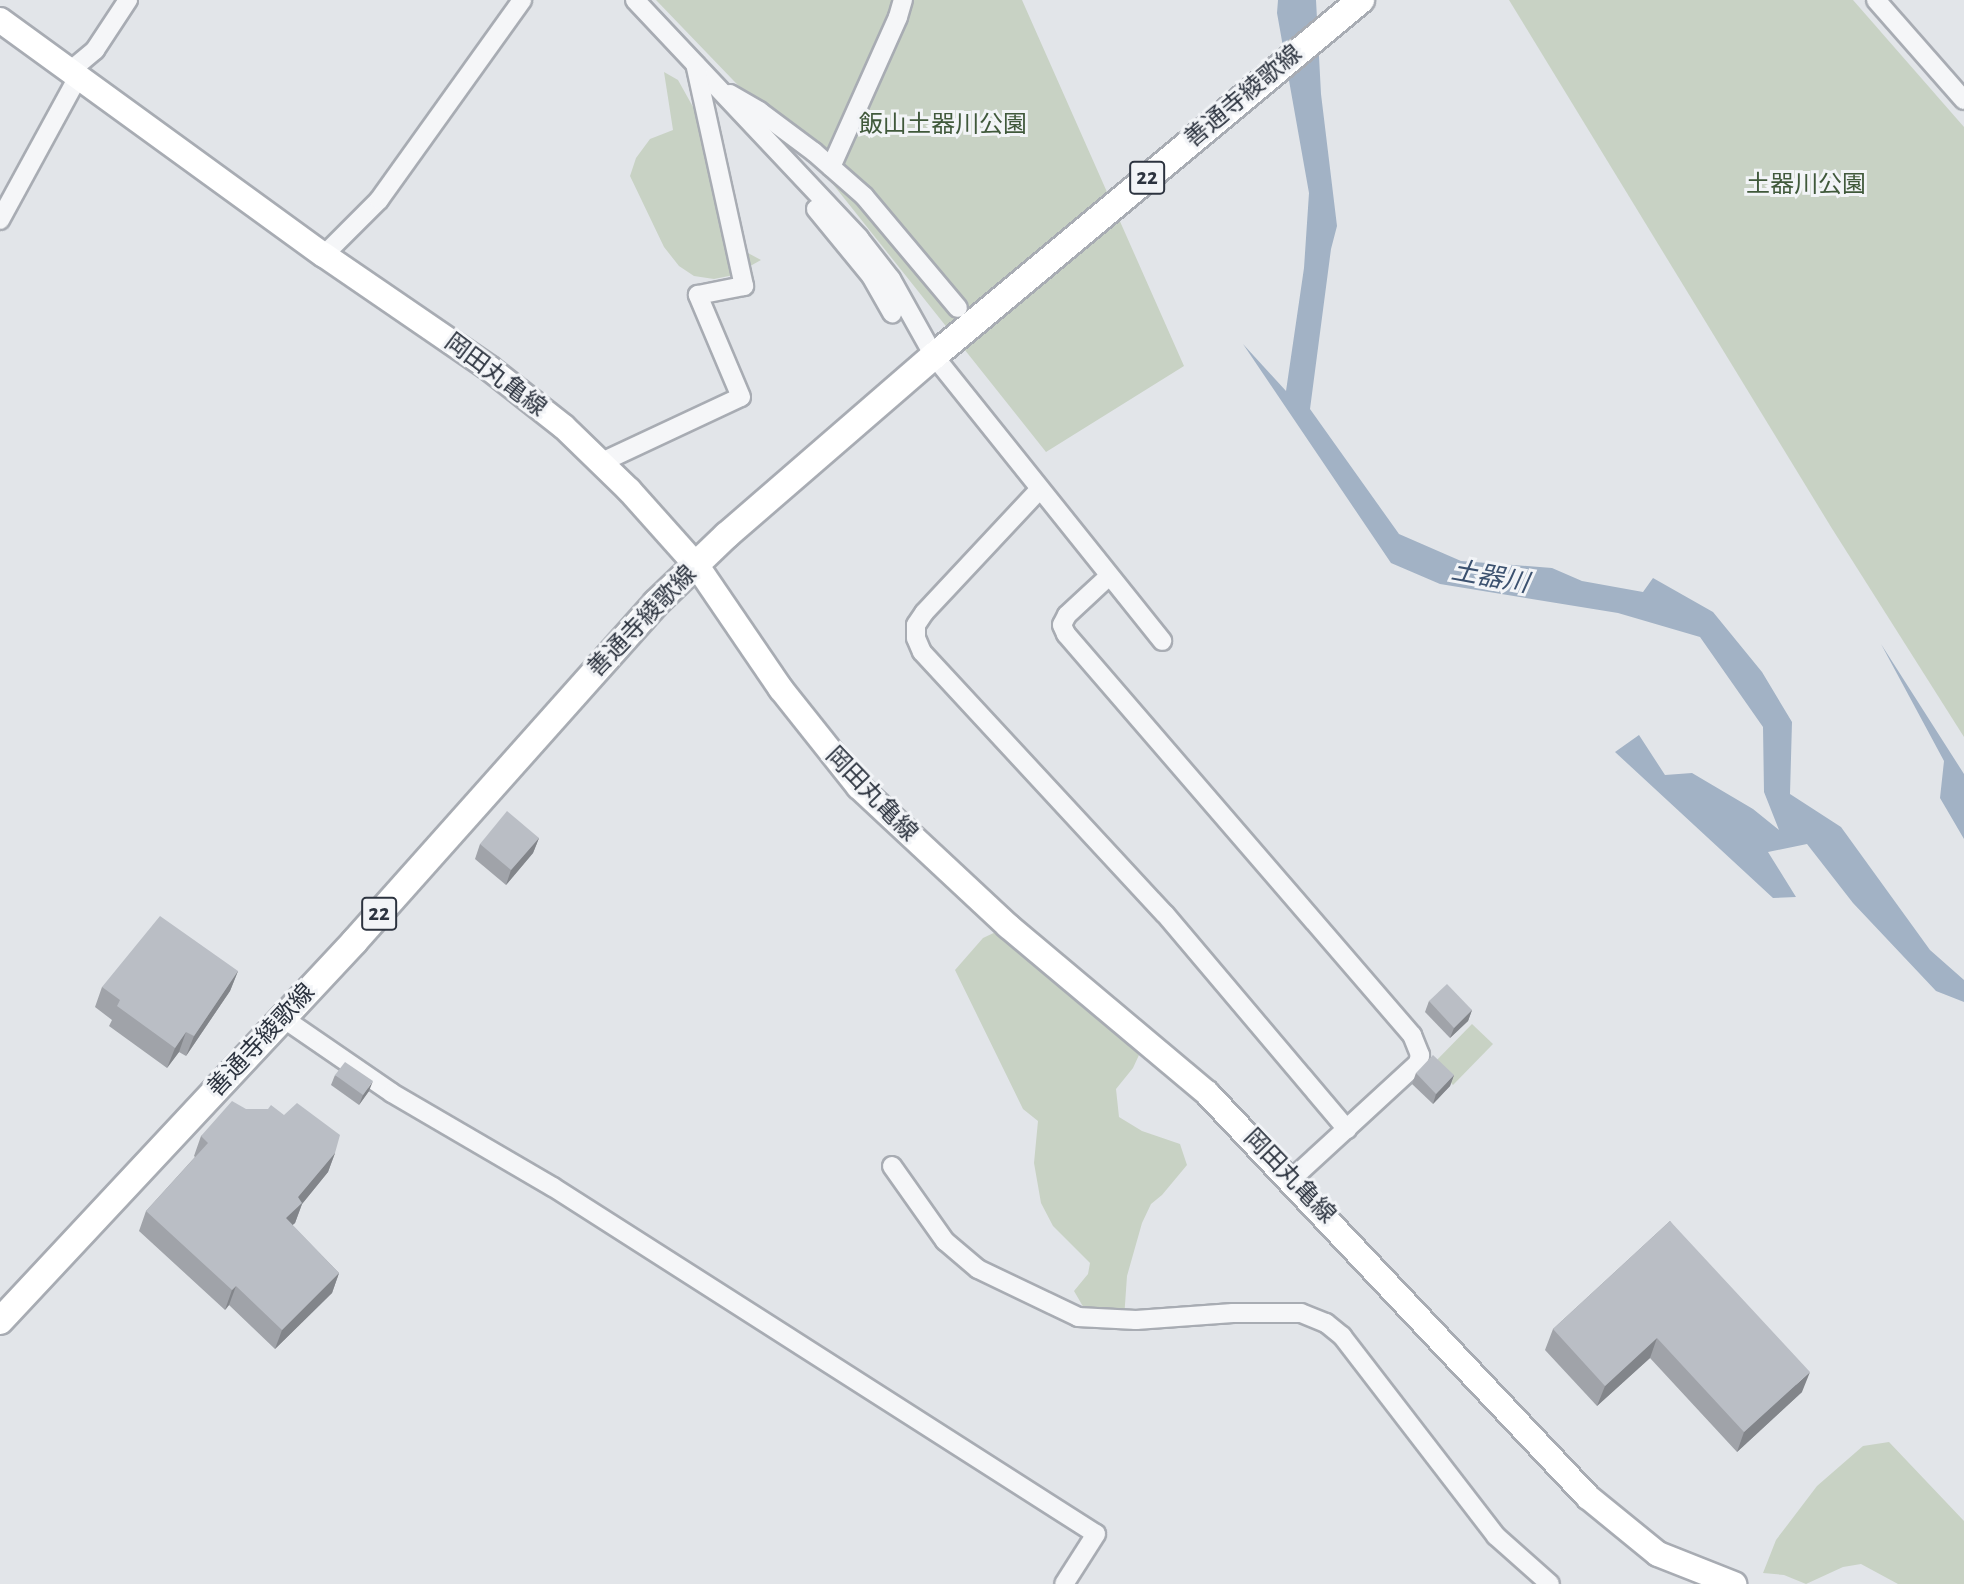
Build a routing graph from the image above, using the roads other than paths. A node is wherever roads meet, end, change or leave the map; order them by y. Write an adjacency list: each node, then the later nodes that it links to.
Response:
1 (128, 0): 9 (street)
2 (522, 0): 14 (street)
3 (635, 0): 8 (street)
4 (903, 0): 12 (street)
5 (1360, 0): 17 (main road, 善通寺綾歌線 / 22)
6 (1876, 0): 11 (street)
7 (0, 20): 9 (main road, 岡田丸亀線)
8 (695, 64): 10 (street); 18 (street)
9 (74, 74): 13 (street); 14 (main road, 岡田丸亀線)
10 (715, 86): 12 (street); 16 (street); 17 (street)
11 (1964, 100)
12 (831, 167): 15 (street)
13 (0, 220)
14 (324, 255): 18 (main road, 岡田丸亀線)
15 (958, 308)
16 (892, 313)
17 (934, 356): 19 (street); 20 (main road, 善通寺綾歌線 / 22)
18 (602, 462): 20 (main road, 岡田丸亀線)
19 (1040, 491): 21 (street); 24 (street)
20 (697, 566): 23 (main road, 善通寺綾歌線 / 22); 26 (main road, 岡田丸亀線)
21 (1108, 577): 22 (street); 24 (street)
22 (1162, 641)
23 (284, 1018): 27 (main road, 善通寺綾歌線 / 22); 28 (street)
24 (1347, 1129): 26 (street)
25 (892, 1166): 29 (street)
26 (1292, 1179): 30 (main road, 岡田丸亀線)
27 (0, 1321)
28 (1064, 1584)
29 (1550, 1584)
30 (1734, 1584)

